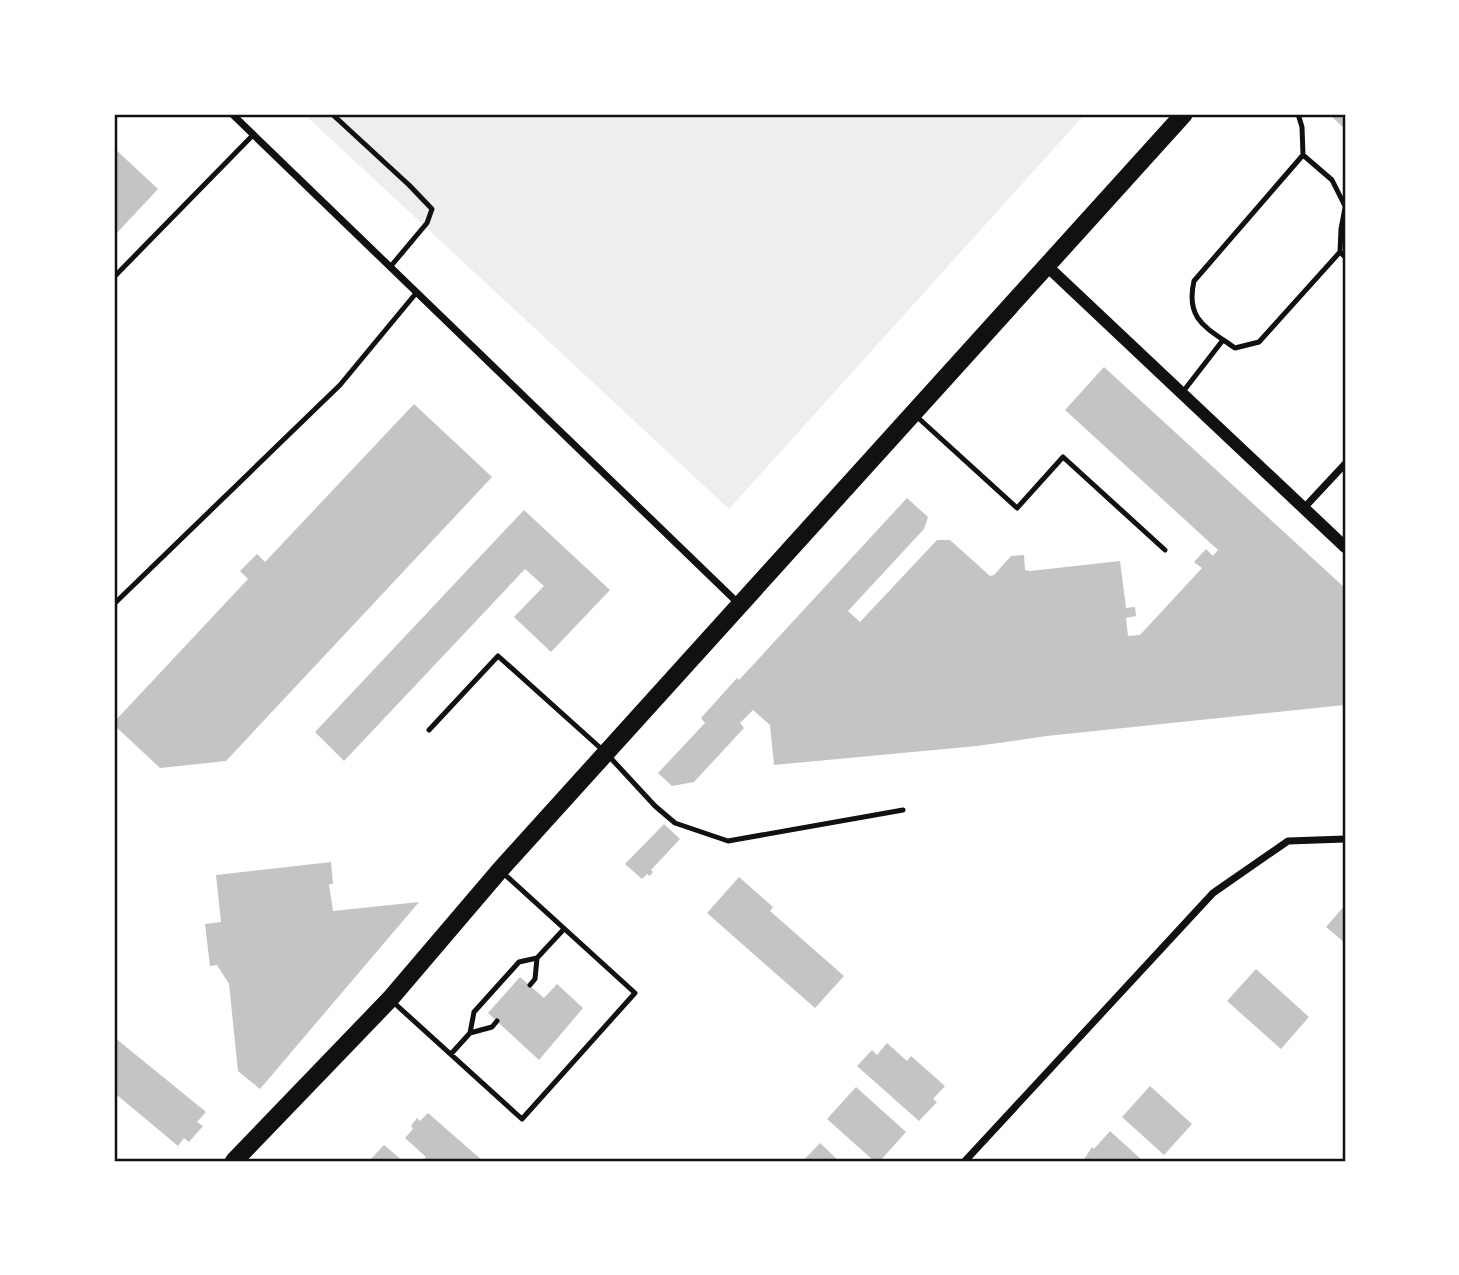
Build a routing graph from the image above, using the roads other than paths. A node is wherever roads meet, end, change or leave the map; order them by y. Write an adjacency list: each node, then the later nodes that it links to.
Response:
1 (232, 114): 5 (street)
2 (332, 114): 9 (lane)
3 (1184, 114): 10 (main road)
4 (1298, 114): 6 (lane)
5 (254, 134): 9 (street); 11 (lane)
6 (1303, 155): 7 (lane); 13 (lane)
7 (1345, 207): 8 (lane)
8 (1343, 255): 13 (lane)
9 (391, 266): 12 (street)
10 (1048, 267): 14 (street); 15 (main road)
11 (114, 277)
12 (417, 292): 20 (lane); 21 (street)
13 (1223, 340): 14 (lane)
14 (1182, 393): 17 (street)
15 (913, 413): 19 (lane); 21 (main road)
16 (1345, 464): 17 (street)
17 (1304, 508): 18 (street)
18 (1345, 547)
19 (1164, 550)
20 (114, 604)
21 (740, 604): 23 (main road)
22 (429, 730): 23 (lane)
23 (606, 753): 24 (lane); 26 (main road)
24 (903, 810)
25 (1345, 839): 35 (street)
26 (500, 870): 27 (lane); 30 (main road)
27 (565, 929): 28 (lane); 33 (lane)
28 (537, 958): 29 (lane); 32 (lane)
29 (530, 985)
30 (390, 999): 33 (lane); 34 (main road)
31 (497, 1021): 32 (lane)
32 (470, 1033): 33 (lane)
33 (451, 1054)
34 (234, 1161)
35 (964, 1161)

